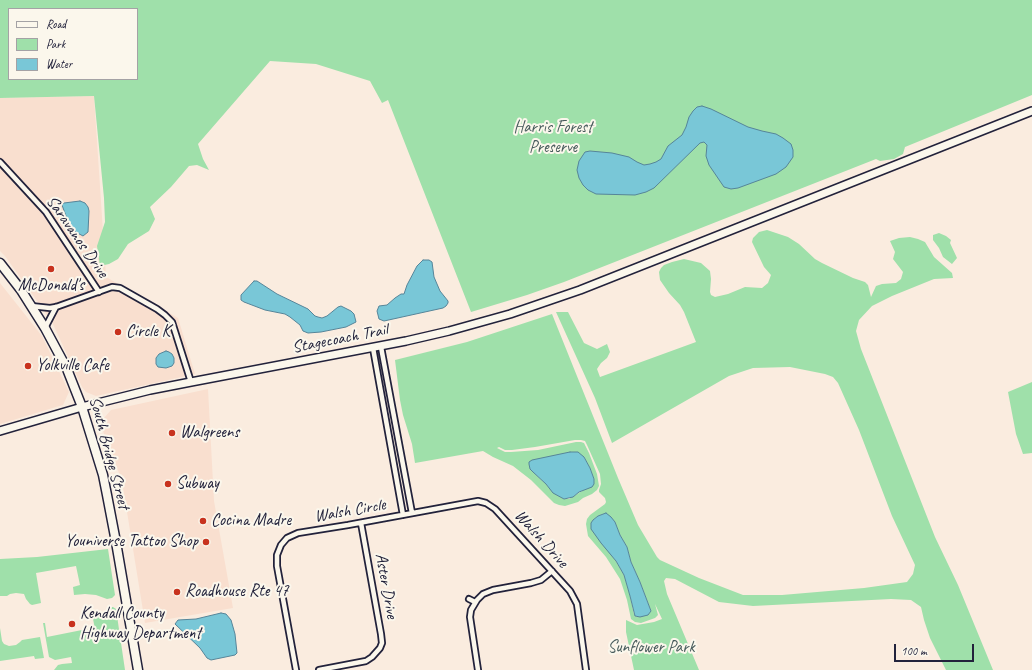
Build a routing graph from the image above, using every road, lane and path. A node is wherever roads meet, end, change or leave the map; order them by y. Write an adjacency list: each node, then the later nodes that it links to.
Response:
1 (1032, 111): 8 (main road, Stagecoach Trail)
2 (0, 162): 4 (street, Saravanos Drive)
3 (0, 263): 5 (highway, South Bridge Street)
4 (99, 292): 6 (street); 10 (street)
5 (31, 306): 6 (street); 7 (highway, South Bridge Street)
6 (56, 307): 7 (street)
7 (45, 328): 11 (highway, South Bridge Street)
8 (381, 346): 9 (main road, Stagecoach Trail); 12 (street)
9 (373, 348): 10 (main road, Stagecoach Trail); 13 (street)
10 (191, 382): 11 (main road, Stagecoach Trail)
11 (82, 407): 14 (main road, Stagecoach Trail); 25 (highway, South Bridge Street)
12 (392, 407): 13 (street); 15 (street)
13 (384, 408): 16 (street)
14 (0, 431)
15 (412, 513): 16 (street, Walsh Drive); 20 (street, Walsh Drive)
16 (403, 515): 17 (street, Walsh Circle)
17 (361, 523): 19 (street, Walsh Circle); 23 (street, Aster Drive)
18 (276, 541): 19 (street)
19 (281, 544): 26 (street)
20 (552, 571): 22 (street); 29 (street, Walsh Drive)
21 (469, 599): 22 (street)
22 (475, 602): 28 (street)
23 (377, 652): 24 (street); 27 (street)
24 (382, 656)
25 (138, 670)
26 (296, 670)
27 (319, 670)
28 (478, 670)
29 (586, 670)

